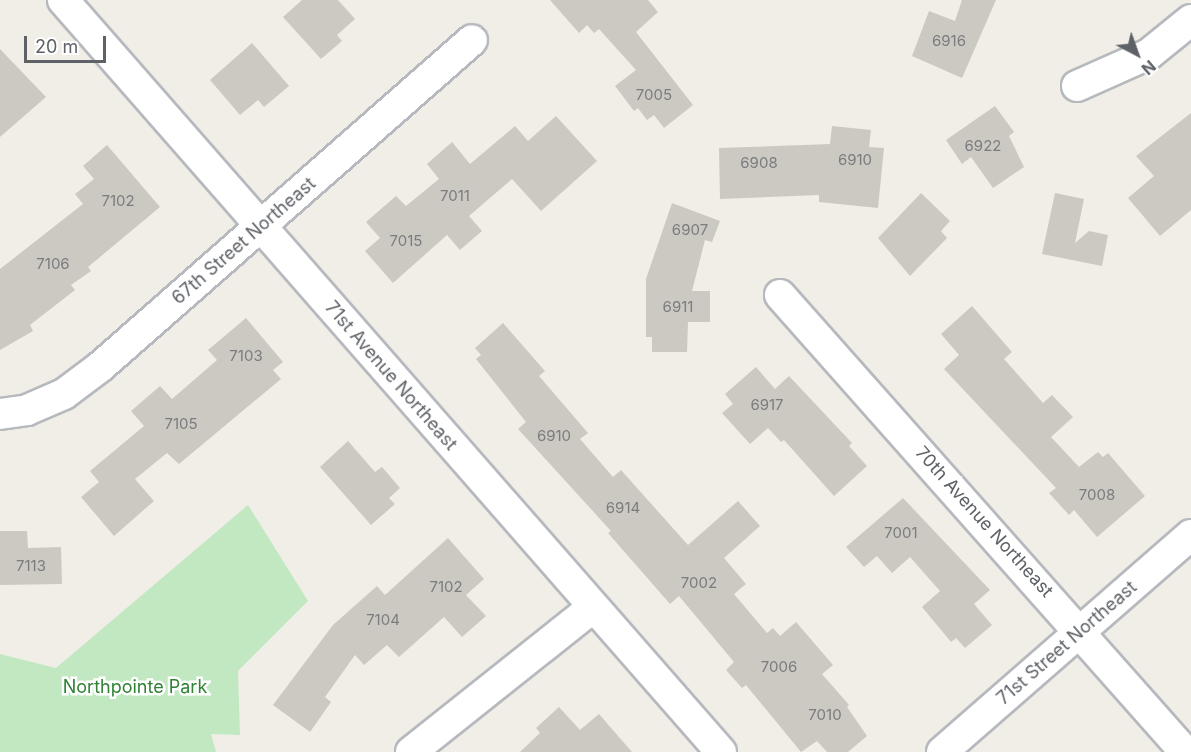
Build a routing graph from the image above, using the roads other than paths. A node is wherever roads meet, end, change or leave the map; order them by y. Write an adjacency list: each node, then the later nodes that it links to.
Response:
1 (63, 0): 5 (street, 71st Avenue Northeast)
2 (1191, 20): 4 (street)
3 (472, 40): 5 (street, 67th Street Northeast)
4 (1077, 86)
5 (260, 227): 7 (street, 67th Street Northeast); 9 (street, 71st Avenue Northeast)
6 (780, 295): 10 (street, 70th Avenue Northeast)
7 (0, 414)
8 (1191, 535): 10 (street, 71st Street Northeast)
9 (594, 607): 11 (street); 12 (street, 71st Avenue Northeast)
10 (1082, 630): 13 (street, 71st Street Northeast); 14 (street, 70th Avenue Northeast)
11 (411, 752)
12 (720, 752)
13 (942, 752)
14 (1185, 752)

